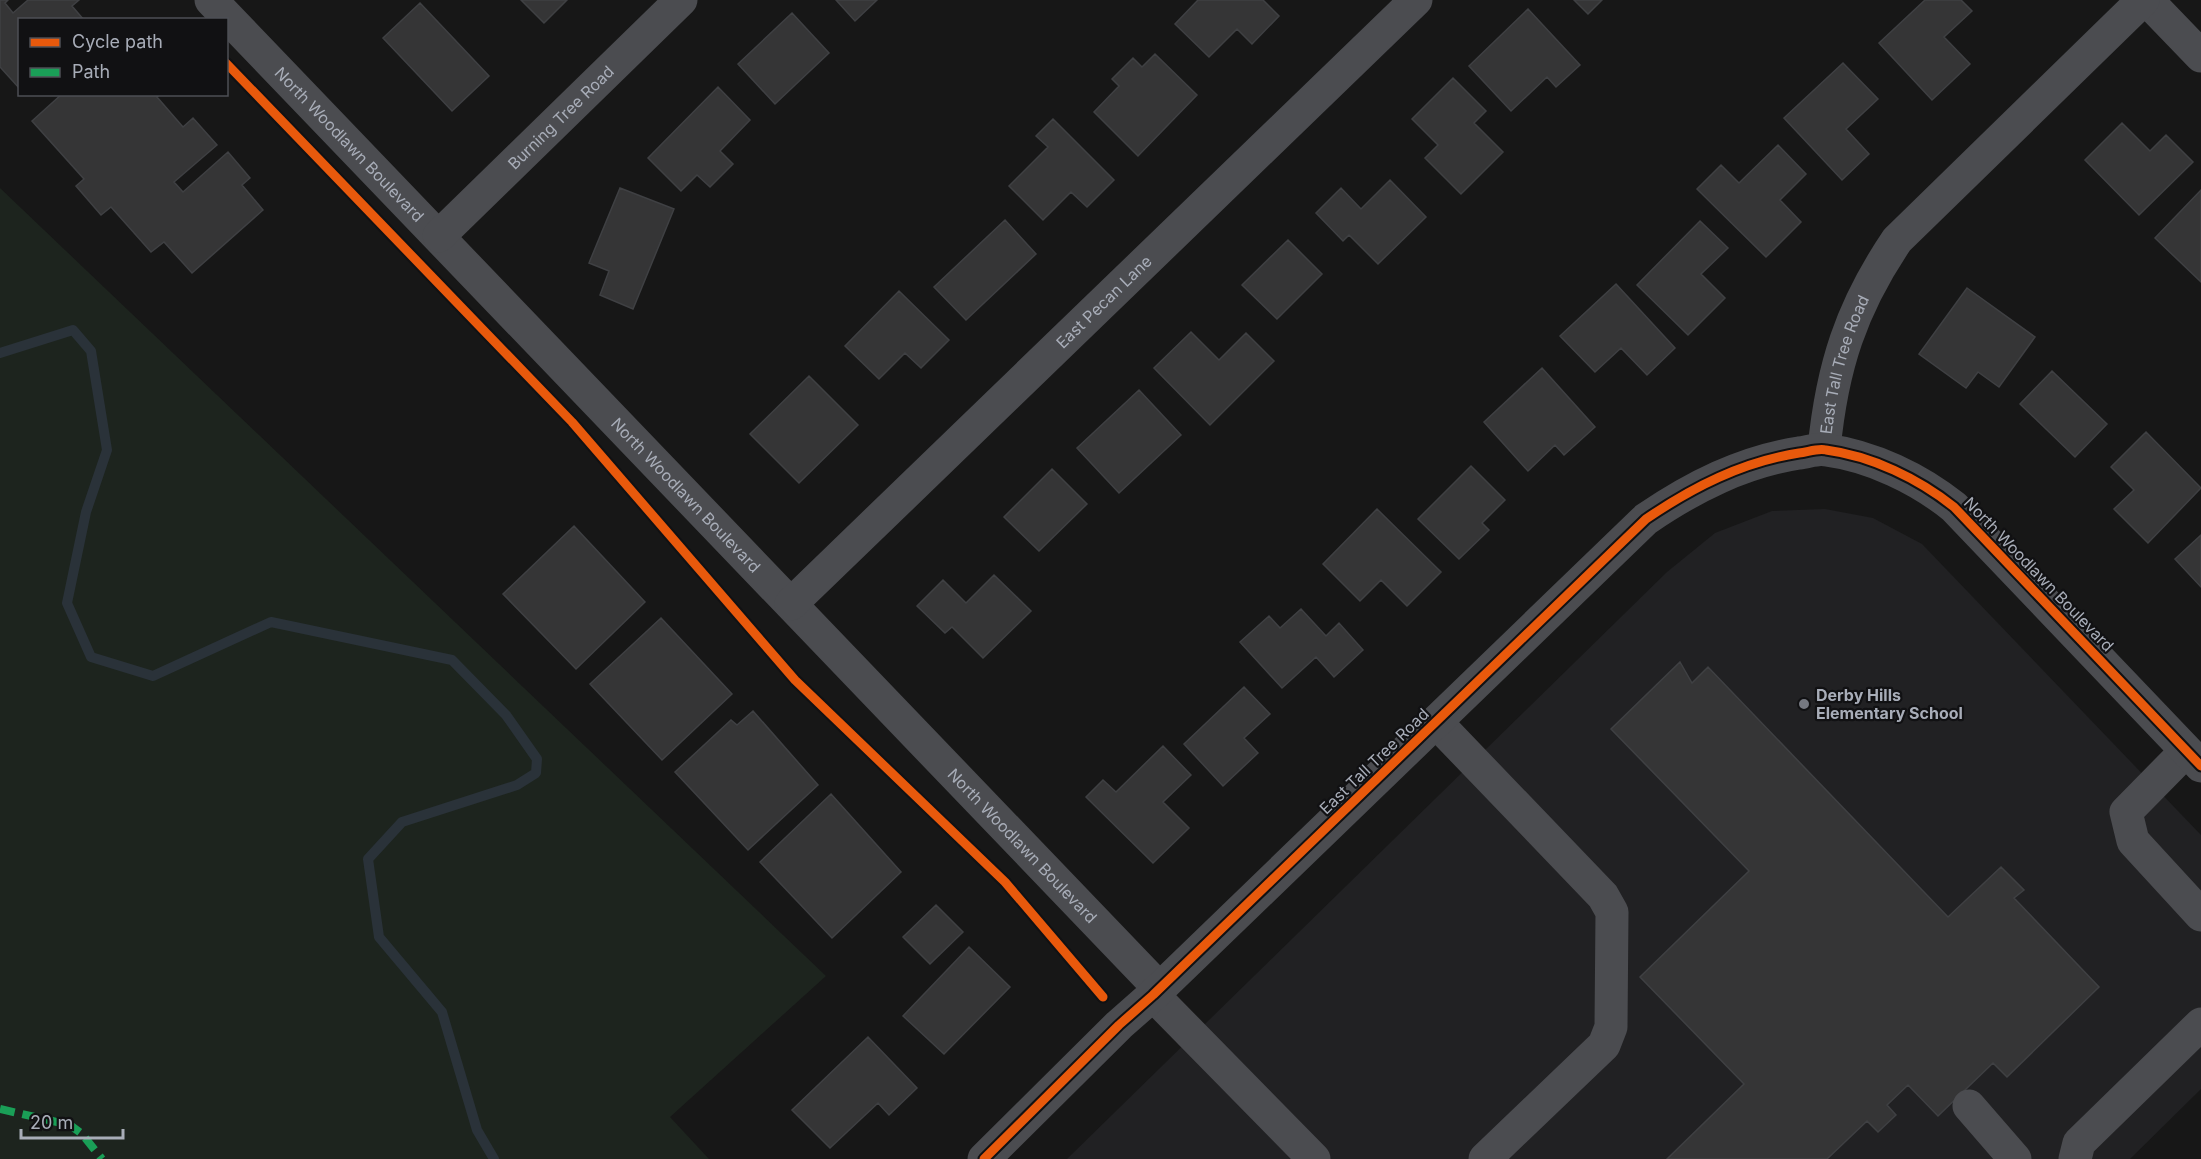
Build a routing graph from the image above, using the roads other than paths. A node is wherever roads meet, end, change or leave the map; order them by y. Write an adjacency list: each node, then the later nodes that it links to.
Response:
1 (211, 0): 6 (street, North Woodlawn Boulevard)
2 (681, 0): 6 (street, Burning Tree Road)
3 (1416, 0): 8 (street, East Pecan Lane)
4 (2145, 0): 5 (street); 7 (street, East Tall Tree Road)
5 (2201, 56)
6 (439, 236): 8 (street, North Woodlawn Boulevard)
7 (1824, 449): 9 (street, East Tall Tree Road); 10 (street, North Woodlawn Boulevard)
8 (791, 604): 12 (street, North Woodlawn Boulevard)
9 (1436, 722): 12 (street, East Tall Tree Road); 17 (street)
10 (2194, 759): 11 (street)
11 (2201, 915)
12 (1157, 992): 15 (street, East Tall Tree Road); 16 (street, North Woodlawn Boulevard)
13 (2201, 1024): 19 (street)
14 (1969, 1106): 18 (street)
15 (984, 1159)
16 (1314, 1159)
17 (1485, 1159)
18 (2014, 1159)
19 (2075, 1159)

